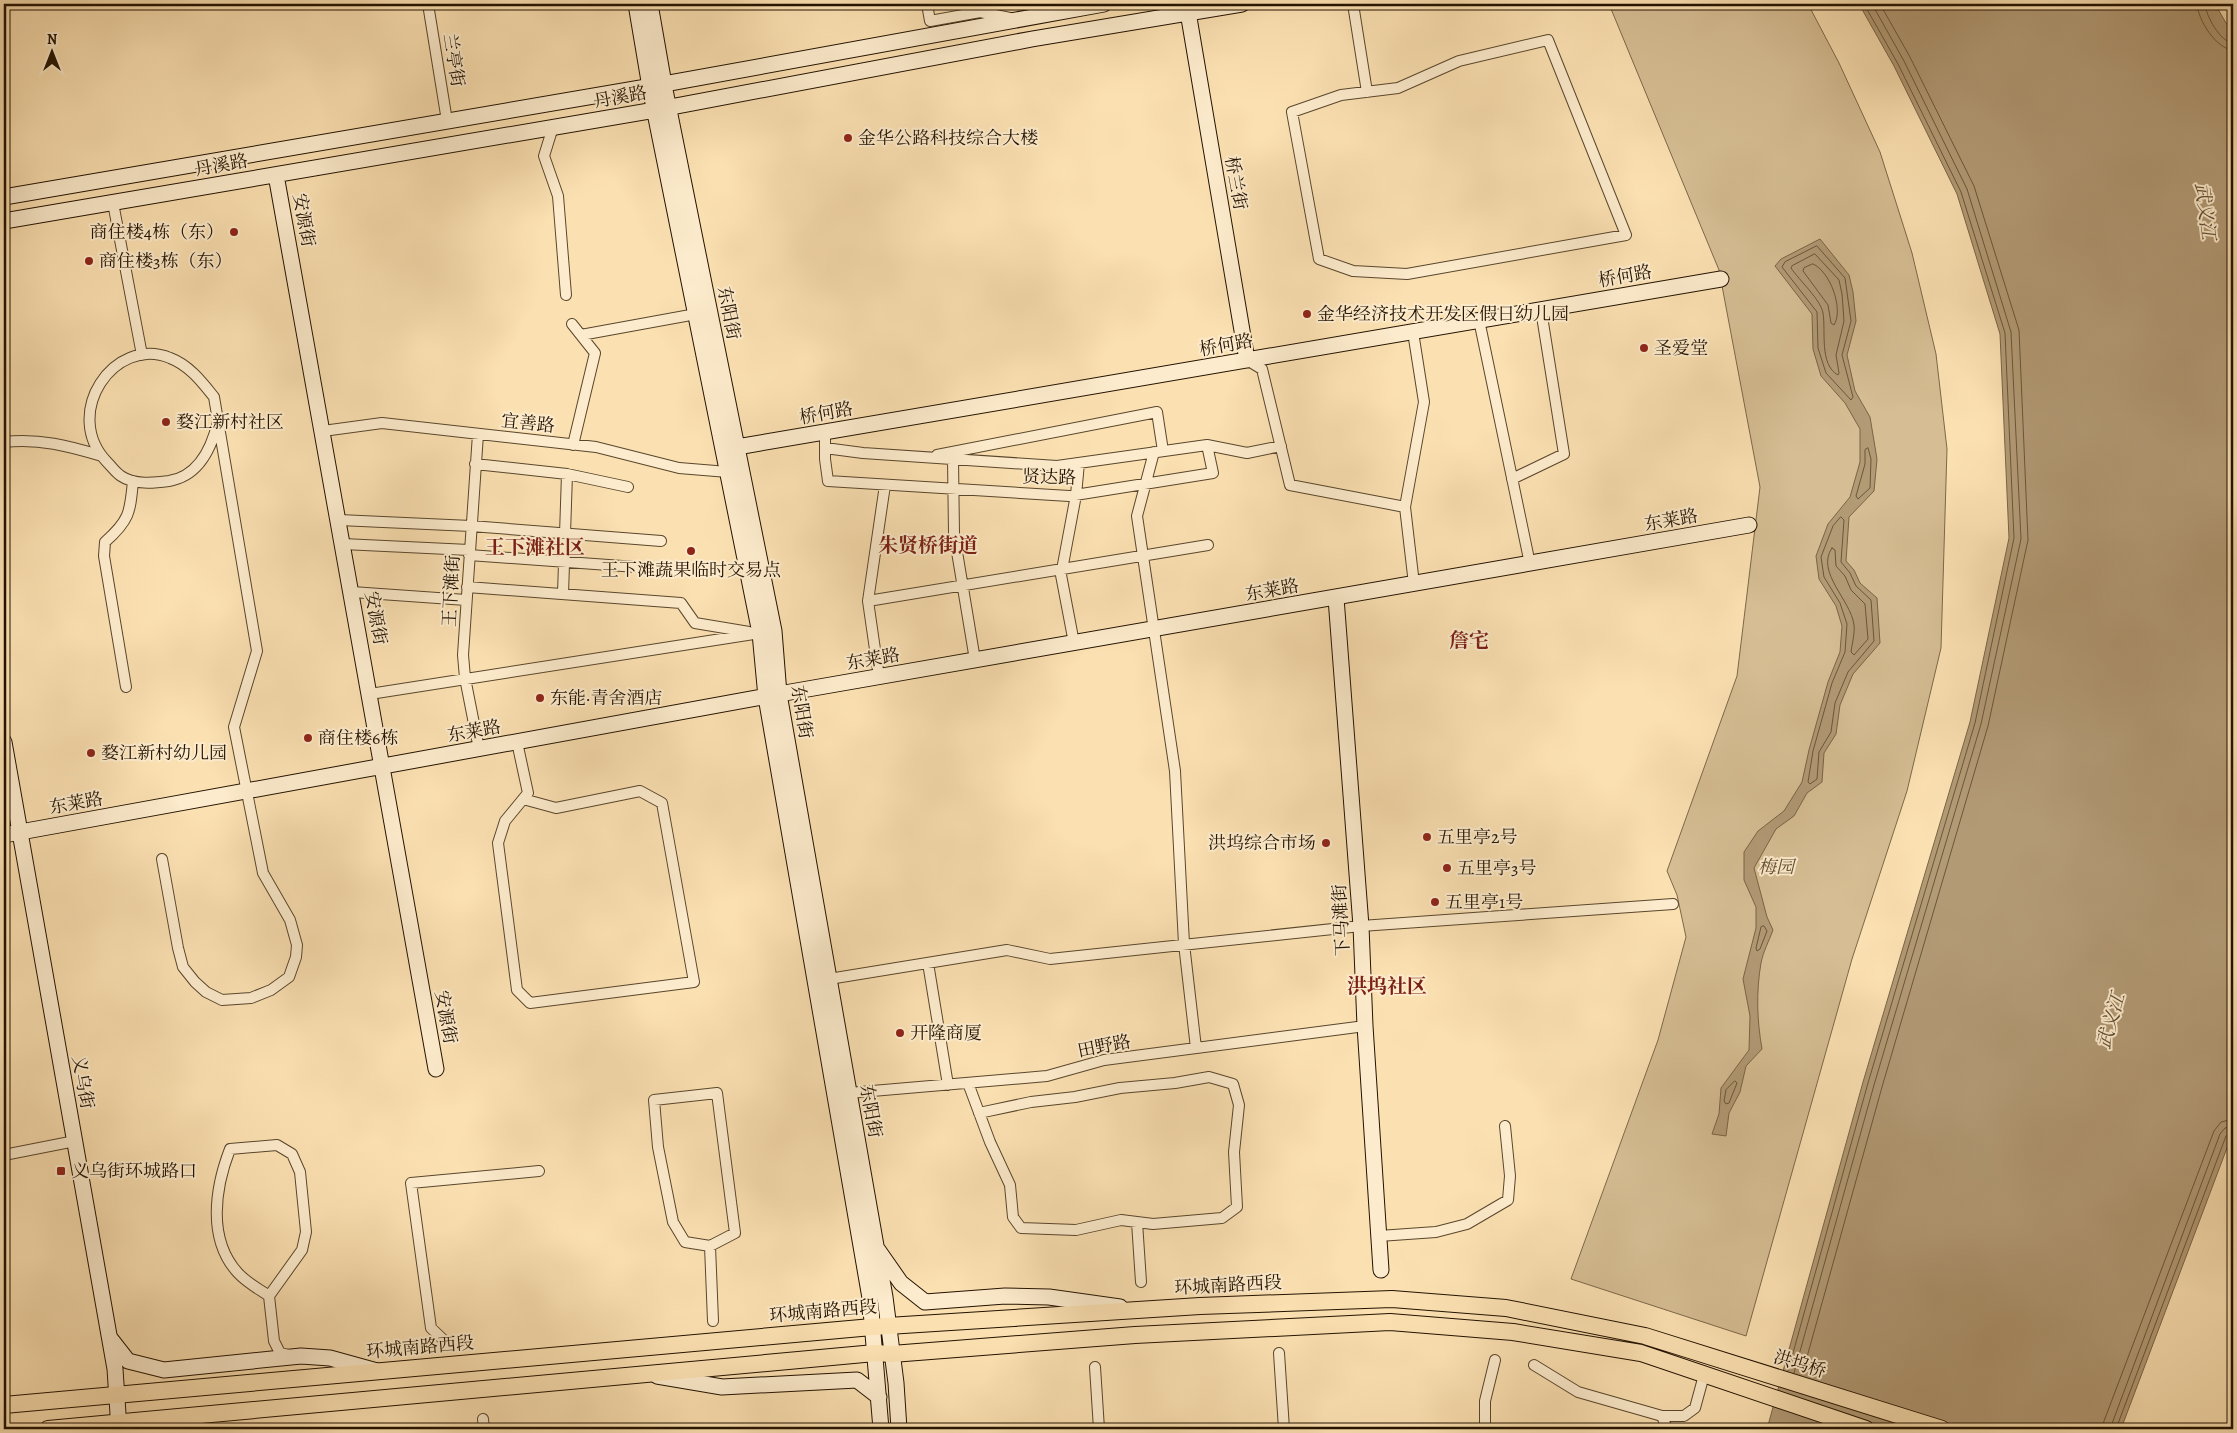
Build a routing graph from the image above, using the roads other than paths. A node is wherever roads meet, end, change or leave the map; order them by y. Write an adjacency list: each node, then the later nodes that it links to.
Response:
1 (428, 4): 15 (street, 兰亭街)
2 (636, 4): 12 (main road, 东阳街)
3 (650, 4): 12 (main road, 东阳街)
4 (771, 4): 5 (street)
5 (782, 4)
6 (927, 4): 11 (street)
7 (1104, 4): 11 (main road, 丹溪路)
8 (1242, 4): 10 (main road, 丹溪路)
9 (1353, 4): 13 (street)
10 (1188, 12): 14 (main road, 丹溪路); 30 (main road, 桥兰街)
11 (1018, 19): 12 (main road, 丹溪路)
12 (657, 85): 14 (main road, 东阳街); 15 (main road, 丹溪路)
13 (1367, 92): 13 (street)
14 (662, 109): 16 (main road, 丹溪路); 24 (main road, 东阳街); 39 (main road, 东阳街)
15 (447, 121): 18 (main road, 丹溪路)
16 (553, 127): 17 (main road, 丹溪路); 22 (street)
17 (276, 175): 19 (main road, 丹溪路); 32 (main road, 安源街)
18 (4, 197)
19 (113, 203): 20 (main road, 丹溪路); 29 (street)
20 (4, 221)
21 (1721, 279): 23 (main road, 桥何路)
22 (566, 295)
23 (1541, 310): 25 (main road, 桥何路); 49 (street)
24 (696, 314): 28 (street); 47 (main road, 东阳街)
25 (1479, 320): 27 (main road, 桥何路); 49 (street)
26 (572, 324): 28 (street)
27 (1413, 332): 30 (main road, 桥何路); 56 (street)
28 (581, 335): 36 (street)
29 (142, 355): 31 (street); 42 (street)
30 (1247, 360): 33 (main road, 桥何路); 38 (street)
31 (218, 421): 50 (street); 91 (street)
32 (323, 431): 34 (street, 宜善路); 57 (main road, 安源街)
33 (825, 432): 39 (main road, 桥何路); 40 (street, 贤达路)
34 (478, 434): 36 (street, 宜善路); 46 (street, 王下滩街)
35 (4, 442): 42 (street)
36 (573, 444): 47 (street, 宜善路)
37 (1207, 445): 38 (street); 41 (street); 51 (street, 贤达路)
38 (1281, 446): 56 (street)
39 (737, 447): 86 (main road, 东阳街)
40 (825, 448): 43 (street); 52 (street, 贤达路)
41 (1159, 452): 43 (street); 45 (street); 51 (street)
42 (102, 456): 50 (street)
43 (924, 457): 44 (street)
44 (954, 459): 45 (street); 54 (street)
45 (1079, 463): 55 (street)
46 (476, 464): 48 (street); 59 (street, 王下滩街)
47 (728, 472): 79 (main road, 东阳街)
48 (567, 474): 53 (street); 60 (street)
49 (1512, 479): 67 (street)
50 (134, 480): 84 (street)
51 (1146, 483): 55 (street, 贤达路); 65 (street)
52 (885, 485): 54 (street, 贤达路); 77 (street)
53 (628, 487)
54 (954, 489): 55 (street, 贤达路); 70 (street)
55 (1076, 495): 68 (street)
56 (1405, 507): 71 (street)
57 (339, 520): 59 (street); 62 (main road, 安源街)
58 (1749, 525): 67 (main road, 东莱路)
59 (471, 526): 60 (street); 64 (street, 王下滩街)
60 (564, 533): 61 (street); 66 (street)
61 (661, 541)
62 (343, 544): 64 (street); 73 (main road, 安源街)
63 (1208, 545): 65 (street)
64 (469, 553): 66 (street); 72 (street, 王下滩街)
65 (1142, 555): 68 (street); 78 (street)
66 (565, 561): 69 (street); 74 (street)
67 (1530, 564): 71 (main road, 东莱路)
68 (1062, 568): 70 (street); 80 (street)
69 (664, 569)
70 (962, 584): 77 (street); 81 (street)
71 (1414, 584): 75 (main road, 东莱路)
72 (467, 587): 74 (street); 76 (street, 王下滩街)
73 (352, 592): 76 (street); 85 (main road, 安源街)
74 (563, 594): 79 (street)
75 (1336, 598): 78 (main road, 东莱路); 97 (main road, 下马滩街)
76 (466, 600): 83 (street, 王下滩街)
77 (868, 601): 82 (street)
78 (1152, 629): 80 (main road, 东莱路); 98 (street)
79 (760, 633): 83 (street); 86 (main road, 东阳街)
80 (1074, 643): 81 (main road, 东莱路)
81 (975, 660): 82 (main road, 东莱路)
82 (879, 677): 86 (main road, 东莱路)
83 (465, 678): 85 (street); 89 (street, 王下滩街)
84 (126, 687)
85 (370, 694): 90 (main road, 安源街)
86 (772, 695): 88 (main road, 东莱路); 100 (main road, 东阳街); 121 (main road, 东阳街)
87 (4, 742): 93 (main road, 义乌街)
88 (517, 742): 89 (main road, 东莱路); 92 (street)
89 (479, 749): 90 (main road, 东莱路)
90 (384, 766): 91 (main road, 东莱路); 103 (main road, 安源街)
91 (246, 791): 93 (main road, 东莱路); 95 (street)
92 (523, 800): 92 (street)
93 (21, 832): 94 (main road, 东莱路); 109 (main road, 义乌街)
94 (4, 835)
95 (162, 858)
96 (1673, 904): 97 (street)
97 (1361, 926): 98 (street); 101 (main road, 下马滩街)
98 (1184, 944): 99 (street); 102 (street)
99 (928, 963): 100 (street); 105 (street)
100 (829, 979): 106 (main road, 东阳街)
101 (1365, 1026): 102 (street, 田野路); 113 (main road, 下马滩街)
102 (1196, 1048): 104 (street, 田野路)
103 (436, 1069)
104 (968, 1083): 105 (street, 田野路); 107 (street)
105 (948, 1085): 106 (street, 田野路)
106 (849, 1092): 114 (main road, 东阳街)
107 (979, 1113): 112 (street); 112 (street)
108 (1505, 1126): 113 (street)
109 (75, 1141): 110 (street); 122 (main road, 义乌街)
110 (4, 1155)
111 (539, 1171): 124 (street)
112 (1137, 1222): 117 (street)
113 (1378, 1236): 116 (main road, 下马滩街)
114 (875, 1245): 119 (main road); 121 (main road, 东阳街)
115 (710, 1246): 115 (street); 120 (street)
116 (1381, 1270)
117 (1141, 1282)
118 (270, 1296): 118 (street); 128 (street)
119 (1141, 1310): 121 (main road, 环城南路西段); 123 (main road, 环城南路西段)
120 (713, 1321)
121 (880, 1326): 125 (main road, 东阳街); 127 (main road, 东阳街); 132 (main road, 环城南路西段)
122 (109, 1336): 128 (main road); 135 (main road, 义乌街)
123 (1645, 1336): 148 (main road, 洪坞桥)
124 (449, 1345)
125 (875, 1353): 127 (main road); 133 (main road); 136 (main road, 东阳街)
126 (1279, 1353): 144 (street)
127 (892, 1354): 134 (main road); 142 (main road, 东阳街)
128 (295, 1356): 132 (main road)
129 (1495, 1360): 145 (street)
130 (1534, 1365): 138 (street)
131 (1095, 1367): 143 (street)
132 (378, 1371): 135 (main road, 环城南路西段)
133 (646, 1374): 136 (main road); 139 (main road)
134 (1704, 1375): 138 (street); 147 (main road)
135 (116, 1395): 137 (main road, 环城南路西段); 139 (main road, 义乌街)
136 (879, 1397): 141 (main road, 东阳街)
137 (4, 1405)
138 (1662, 1416): 146 (street)
139 (119, 1426): 140 (main road)
140 (48, 1429)
141 (881, 1429)
142 (899, 1429)
143 (1099, 1429)
144 (1284, 1429)
145 (1485, 1429)
146 (1667, 1429)
147 (1866, 1429)
148 (1942, 1429)

